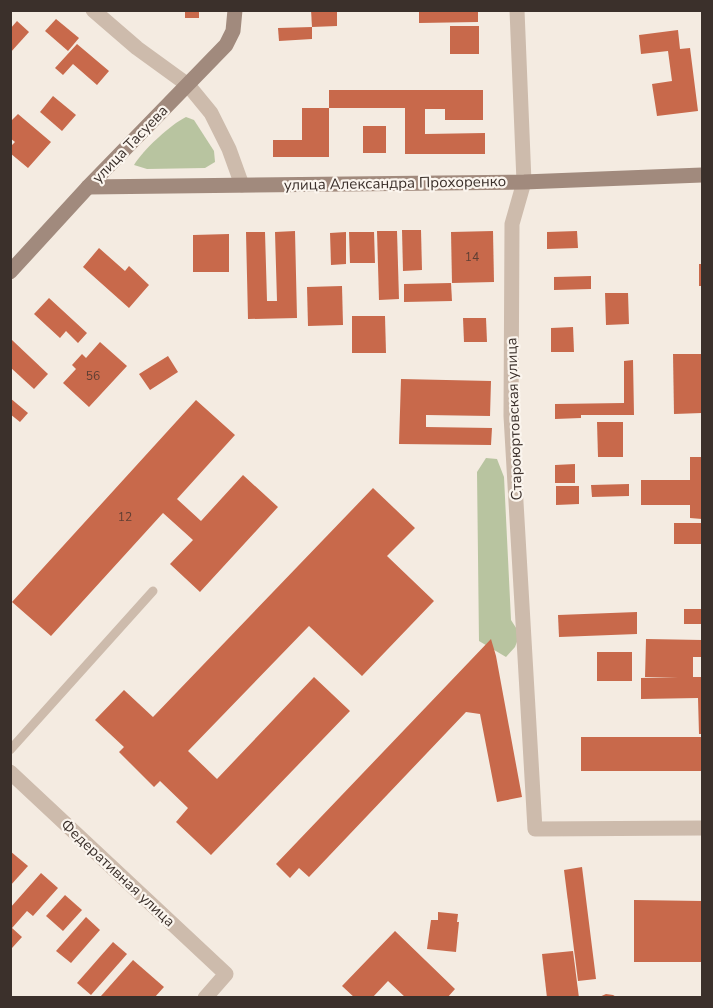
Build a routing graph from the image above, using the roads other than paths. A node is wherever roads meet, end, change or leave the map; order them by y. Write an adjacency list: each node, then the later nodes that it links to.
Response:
1 (93, 10): 4 (street)
2 (235, 10): 4 (street, улица Тасуева)
3 (517, 10): 6 (street, Староюртовская улица)
4 (188, 85): 7 (street); 8 (street, улица Тасуева)
5 (702, 175): 6 (street, улица Александра Прохоренко)
6 (524, 182): 7 (street, улица Александра Прохоренко); 13 (street, Староюртовская улица)
7 (242, 185): 8 (street, улица Александра Прохоренко)
8 (88, 187): 9 (street, улица Тасуева)
9 (10, 272)
10 (153, 591): 11 (lane)
11 (10, 750)
12 (10, 772): 14 (street, Федеративная улица)
13 (702, 828)
14 (205, 998)

